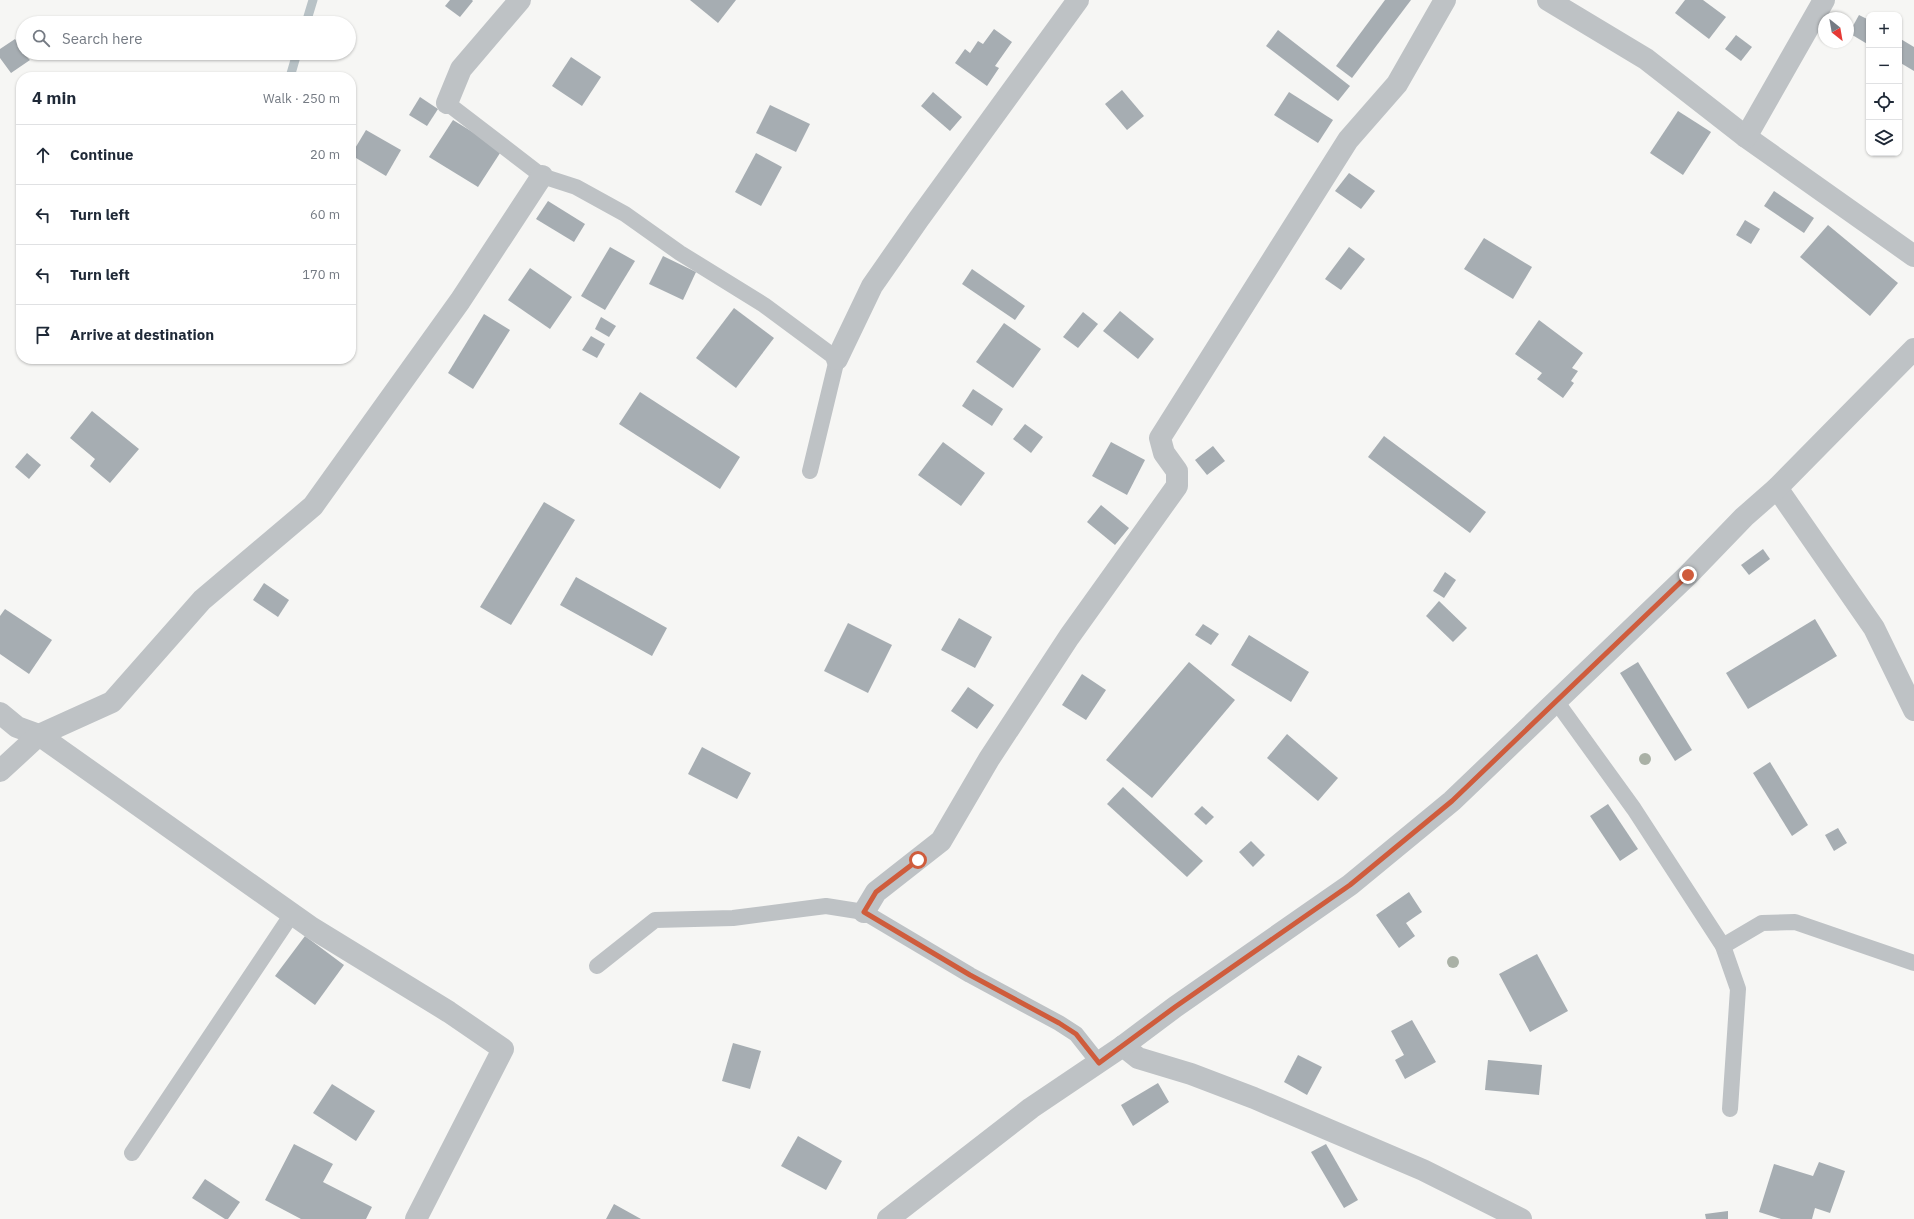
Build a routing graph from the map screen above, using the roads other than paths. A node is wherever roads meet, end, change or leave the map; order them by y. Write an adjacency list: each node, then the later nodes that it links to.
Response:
1 (520, 0): 6 (street)
2 (1078, 0): 11 (street)
3 (1445, 0): 19 (street)
4 (1548, 0): 7 (street)
5 (1824, 0): 7 (street)
6 (447, 103): 8 (lane)
7 (1746, 137): 9 (street)
8 (542, 176): 11 (lane); 17 (street)
9 (1914, 256)
10 (1914, 349): 13 (street)
11 (837, 359): 12 (lane)
12 (810, 471)
13 (1777, 488): 14 (street); 15 (street)
14 (1556, 701): 21 (lane); 24 (street)
15 (1914, 710)
16 (0, 712): 17 (street)
17 (39, 735): 18 (street); 20 (street)
18 (0, 771)
19 (864, 912): 23 (lane); 25 (lane)
20 (292, 914): 27 (lane); 28 (street)
21 (1723, 946): 22 (lane); 26 (lane)
22 (1914, 963)
23 (597, 966)
24 (1123, 1046): 25 (street); 30 (street)
25 (1099, 1063): 29 (street)
26 (1730, 1109)
27 (132, 1153)
28 (416, 1219)
29 (888, 1219)
30 (1521, 1219)

